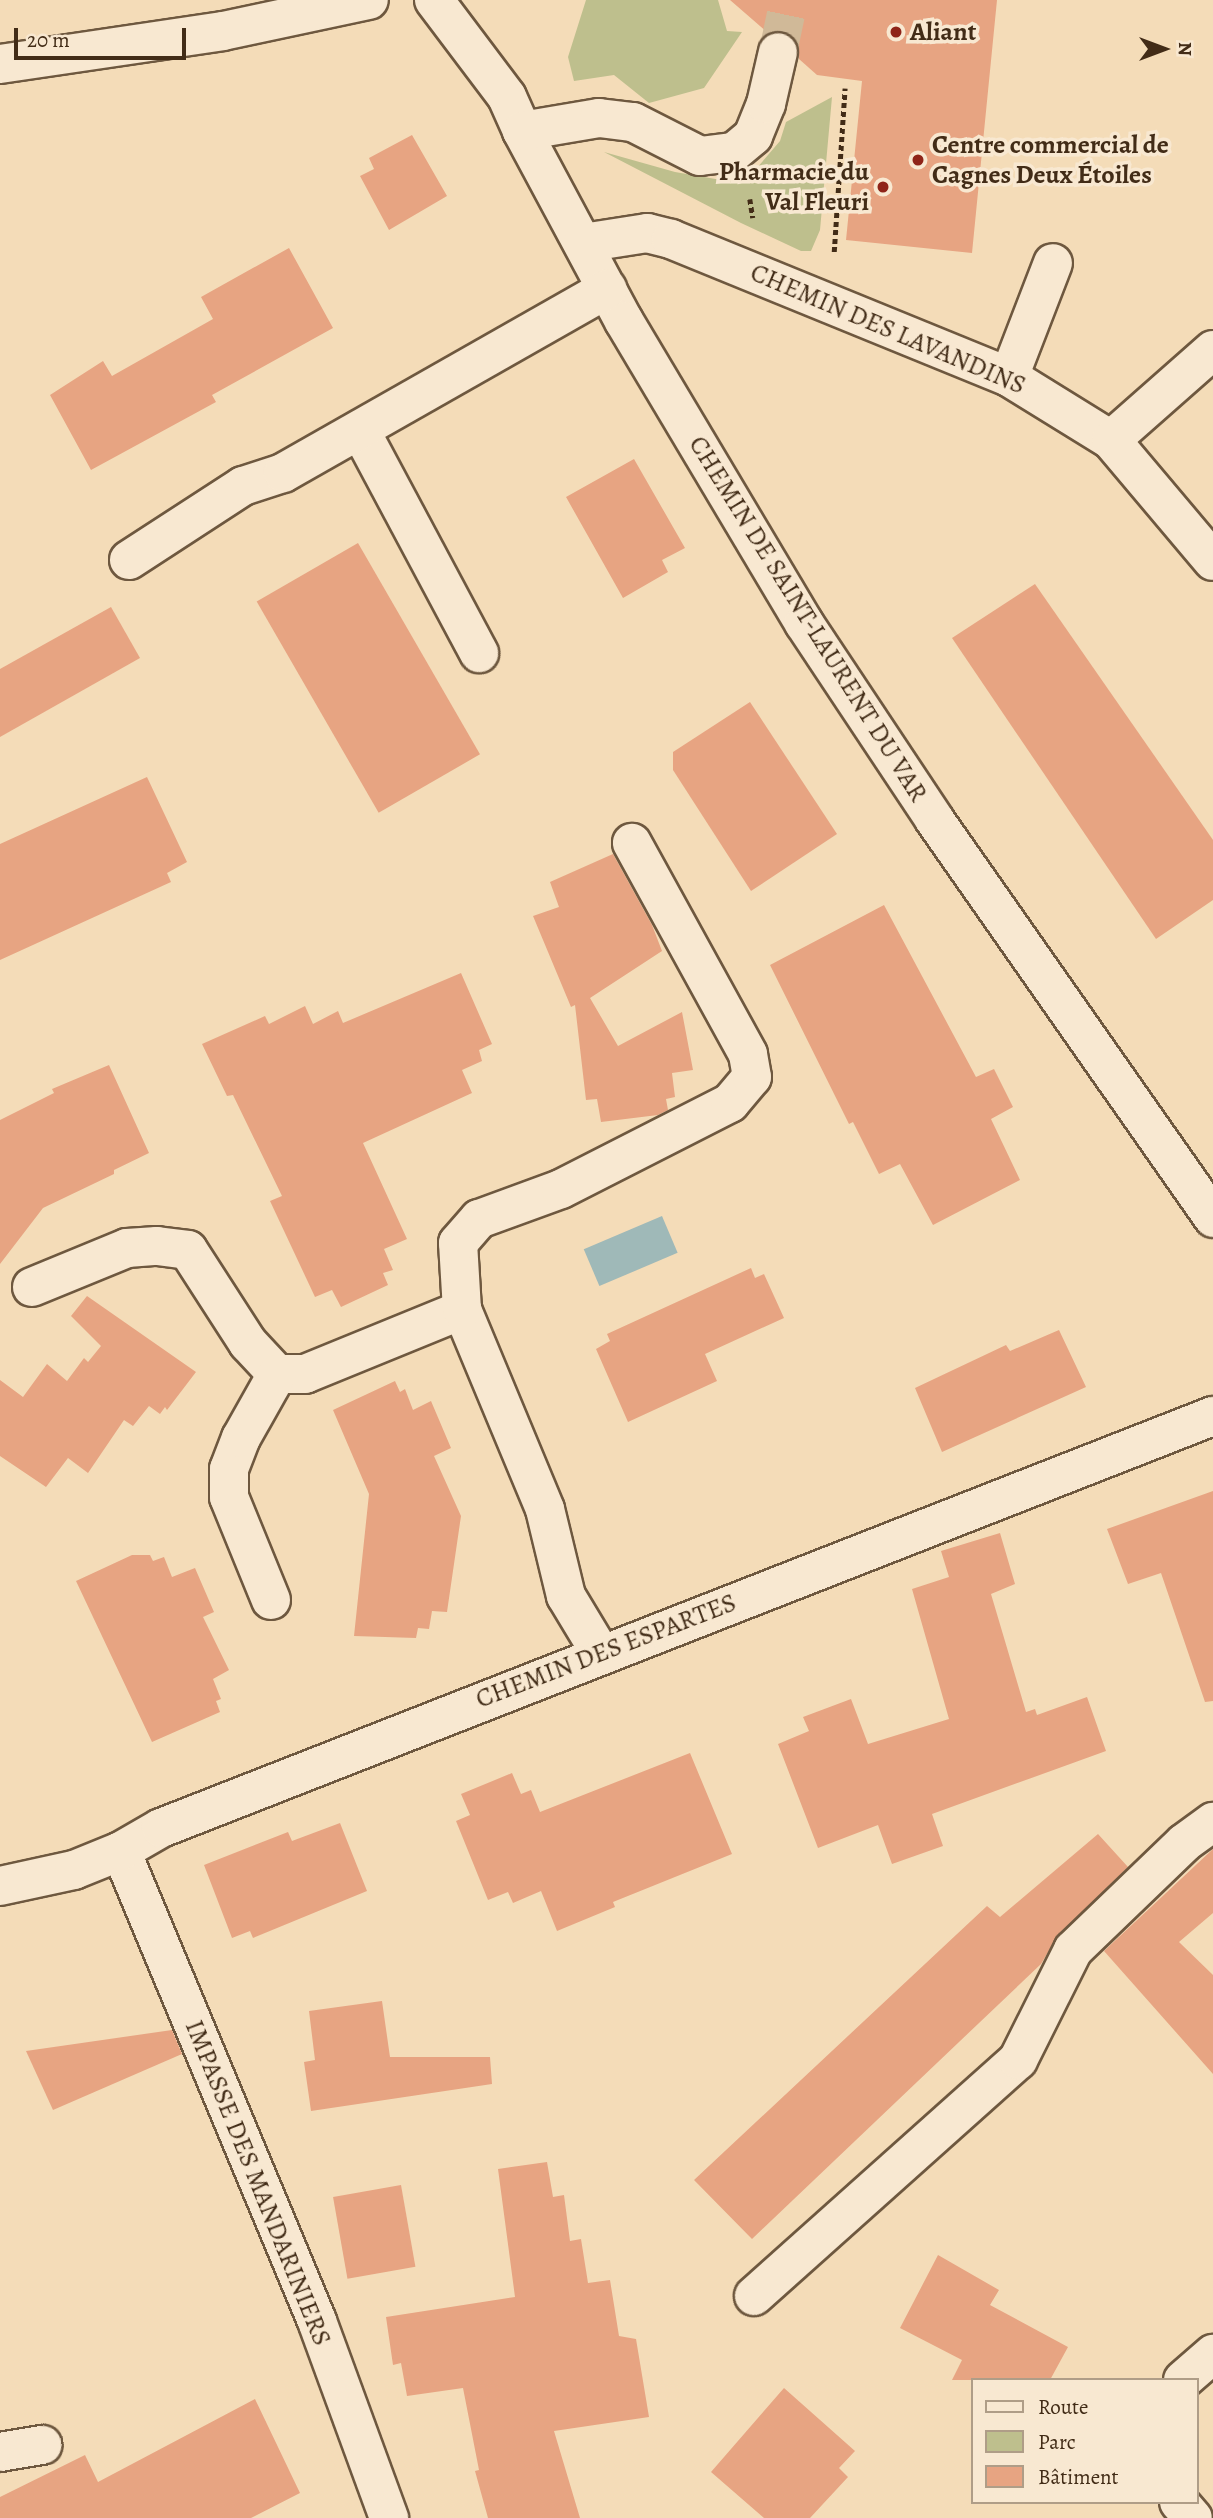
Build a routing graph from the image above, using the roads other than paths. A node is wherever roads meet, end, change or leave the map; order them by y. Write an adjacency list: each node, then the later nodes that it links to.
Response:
1 (369, 0): 4 (street)
2 (434, 0): 5 (street, CHEMIN DE SAINT-LAURENT DU VAR)
3 (778, 52): 5 (street)
4 (0, 64)
5 (522, 131): 6 (street, CHEMIN DE SAINT-LAURENT DU VAR)
6 (583, 243): 8 (street, CHEMIN DE SAINT-LAURENT DU VAR); 10 (street, CHEMIN DES LAVANDINS)
7 (1053, 263): 10 (street)
8 (607, 289): 11 (street); 17 (street, CHEMIN DE SAINT-LAURENT DU VAR)
9 (1213, 350): 12 (street)
10 (1009, 377): 12 (street, CHEMIN DES LAVANDINS)
11 (360, 430): 13 (street); 15 (street)
12 (1111, 440): 14 (street, CHEMIN DES LAVANDINS)
13 (129, 560)
14 (1213, 561)
15 (479, 653)
16 (632, 843): 19 (street)
17 (1213, 1218)
18 (32, 1287): 20 (street)
19 (462, 1310): 20 (street); 23 (street)
20 (277, 1374): 22 (street)
21 (1213, 1416): 23 (street, CHEMIN DES ESPARTES)
22 (271, 1600)
23 (601, 1654): 25 (street, CHEMIN DES ESPARTES)
24 (1213, 1822): 27 (street)
25 (121, 1851): 26 (street, CHEMIN DES ESPARTES); 33 (street, IMPASSE DES MANDARINIERS)
26 (0, 1886)
27 (754, 2296)
28 (1213, 2354): 29 (street)
29 (1185, 2378)
30 (42, 2445): 31 (street)
31 (0, 2452)
32 (1181, 2504): 34 (street)
33 (389, 2518)
34 (1193, 2518)

